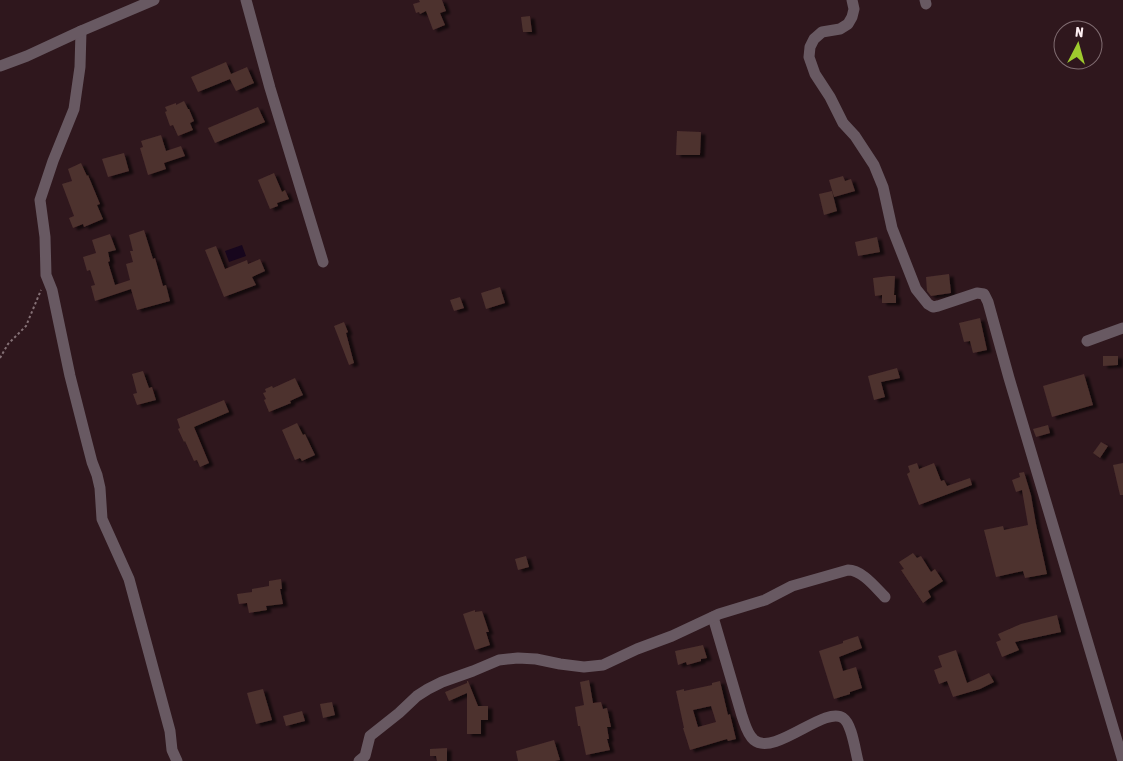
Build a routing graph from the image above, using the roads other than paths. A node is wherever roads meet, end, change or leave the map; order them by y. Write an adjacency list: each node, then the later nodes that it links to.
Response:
1 (154, 0): 4 (street)
2 (246, 0): 7 (street)
3 (852, 0): 15 (street)
4 (137, 3): 5 (street)
5 (80, 31): 6 (street); 12 (street)
6 (0, 66)
7 (323, 262)
8 (1123, 328): 9 (street)
9 (1088, 341)
10 (885, 597): 11 (street)
11 (712, 617): 13 (street); 14 (street)
12 (177, 761)
13 (359, 761)
14 (858, 761)
15 (1123, 761)

